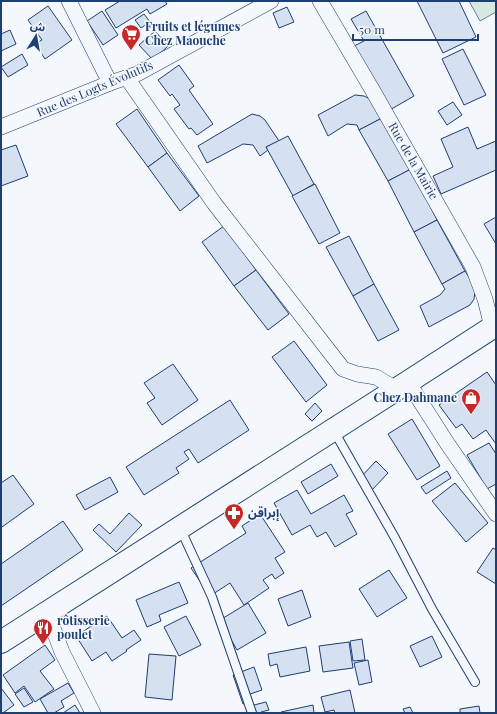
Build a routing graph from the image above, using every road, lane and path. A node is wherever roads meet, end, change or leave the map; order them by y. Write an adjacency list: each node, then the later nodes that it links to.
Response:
1 (69, 1): 5 (street)
2 (271, 1): 4 (street, Rue des Logts Évolutifs)
3 (320, 1): 7 (street, Rue de la Mairie)
4 (127, 78): 5 (street, Rue des Logts Évolutifs); 8 (street)
5 (110, 84): 6 (street, Rue des Logts Évolutifs)
6 (1, 127)
7 (494, 326): 8 (main road)
8 (402, 386): 9 (main road); 10 (street)
9 (334, 430): 11 (main road); 14 (lane)
10 (496, 514)
11 (180, 528): 12 (main road); 16 (lane)
12 (46, 612): 13 (main road); 15 (street)
13 (1, 642)
14 (475, 682)
15 (93, 713)
16 (252, 713)

